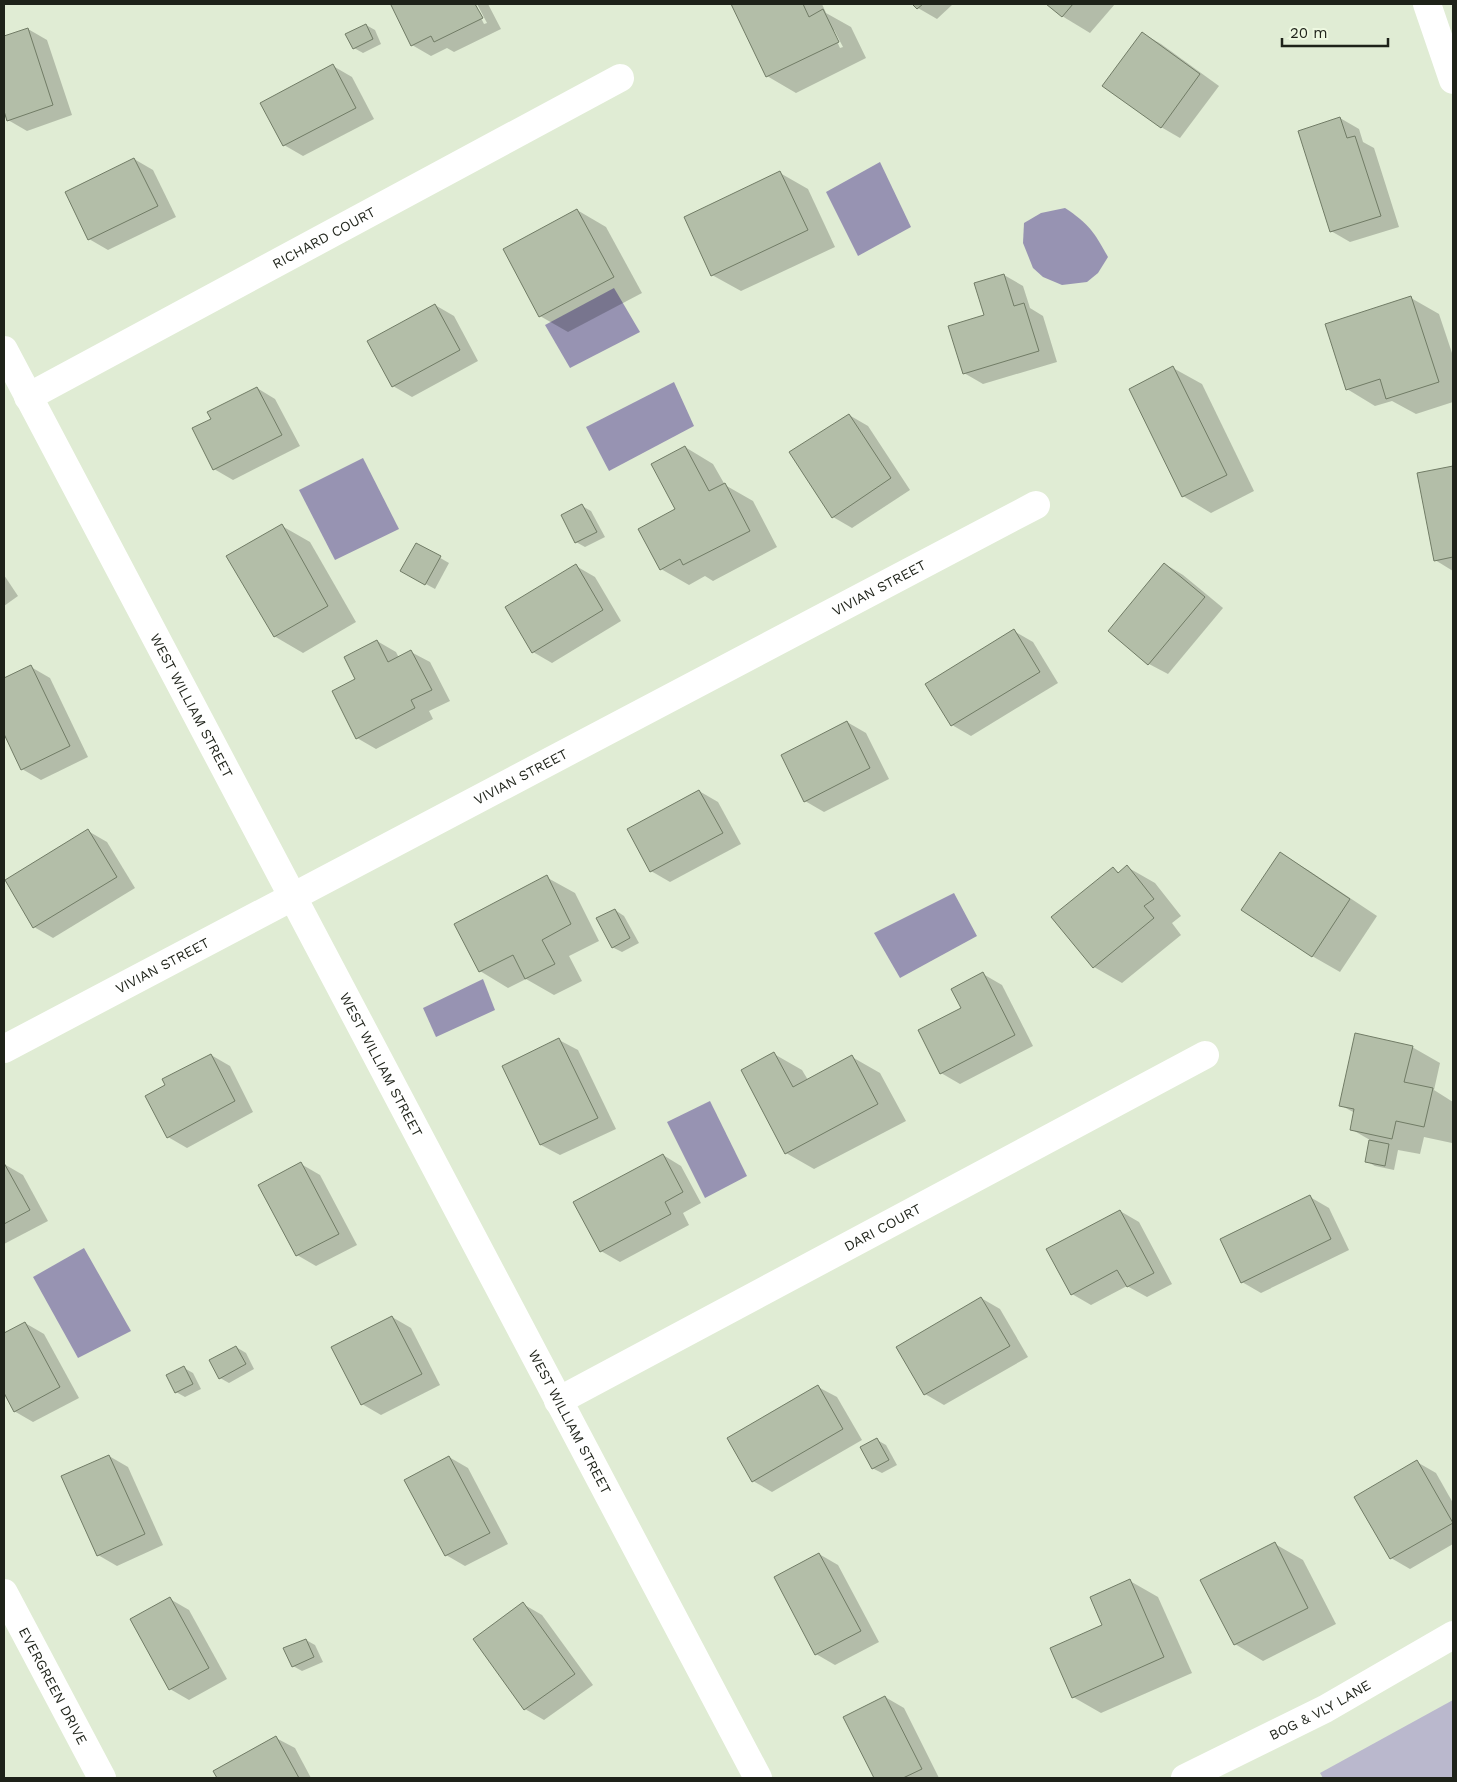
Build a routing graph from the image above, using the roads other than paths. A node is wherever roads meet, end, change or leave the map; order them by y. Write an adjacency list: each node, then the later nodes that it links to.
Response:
1 (1427, 4): 3 (street)
2 (620, 78): 5 (street, RICHARD COURT)
3 (1453, 80)
4 (4, 350): 5 (street, WEST WILLIAM STREET)
5 (28, 397): 7 (street, WEST WILLIAM STREET)
6 (1036, 505): 7 (street, VIVIAN STREET)
7 (292, 898): 8 (street, VIVIAN STREET); 10 (street, WEST WILLIAM STREET)
8 (4, 1049)
9 (1205, 1056): 10 (street, DARI COURT)
10 (558, 1401): 14 (street, WEST WILLIAM STREET)
11 (4, 1593): 13 (street, EVERGREEN DRIVE)
12 (1453, 1636): 15 (street, BOG & VLY LANE)
13 (102, 1778)
14 (758, 1778)
15 (1184, 1778)

